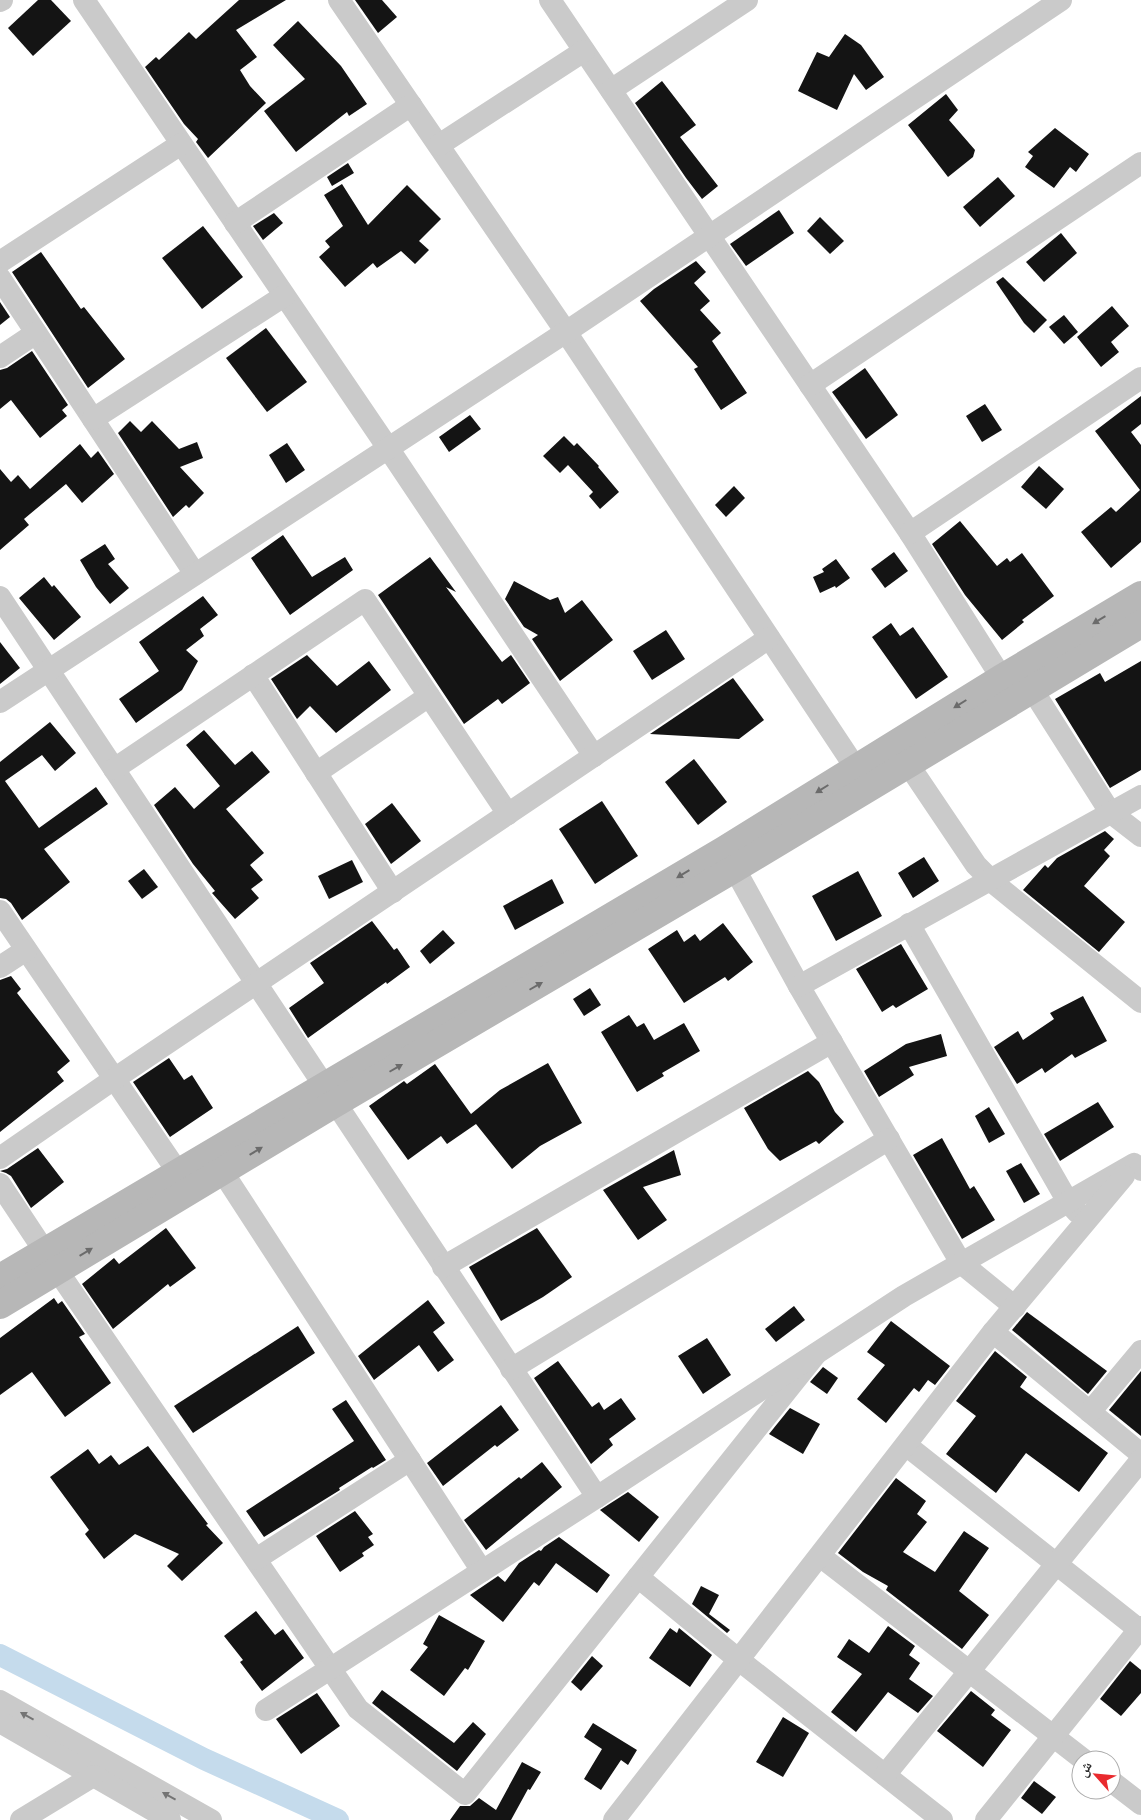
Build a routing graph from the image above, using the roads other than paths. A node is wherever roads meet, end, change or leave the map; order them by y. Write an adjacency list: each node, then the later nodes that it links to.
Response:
1 (84, 0): 9 (street)
2 (340, 0): 8 (street)
3 (550, 0): 6 (street)
4 (746, 0): 7 (street)
5 (1061, 0): 13 (street)
6 (584, 51): 7 (street); 10 (street)
7 (611, 90): 13 (street)
8 (411, 104): 10 (street); 12 (street)
9 (181, 144): 12 (street); 14 (street)
10 (439, 145): 17 (street)
11 (1141, 163): 21 (street)
12 (235, 223): 16 (street)
13 (710, 235): 17 (street); 21 (street)
14 (0, 262)
15 (0, 278): 18 (street)
16 (284, 296): 22 (street); 23 (street)
17 (566, 332): 23 (street); 29 (street)
18 (36, 333): 19 (street); 22 (street)
19 (0, 357)
20 (1141, 378): 24 (street)
21 (810, 385): 24 (street)
22 (93, 419): 25 (street)
23 (388, 448): 25 (street); 35 (street)
24 (910, 532): 32 (street)
25 (195, 574): 30 (street)
26 (1141, 595): 32 (main road, one-way to 32)
27 (0, 597): 30 (street)
28 (1141, 624): 32 (main road)
29 (770, 638): 35 (street); 39 (street)
30 (48, 670): 34 (street); 37 (street)
31 (253, 675): 33 (street); 37 (street); 38 (street)
32 (1017, 683): 36 (main road); 39 (main road, one-way to 39); 41 (street)
33 (429, 696): 38 (street); 42 (street)
34 (0, 702)
35 (594, 756): 42 (street)
36 (908, 764): 39 (main road); 45 (street)
37 (114, 769): 51 (street)
38 (316, 773): 46 (street)
39 (862, 778): 44 (main road)
40 (1141, 796): 41 (street)
41 (1110, 812): 43 (street); 45 (street)
42 (508, 814): 46 (street)
43 (1141, 836)
44 (729, 860): 52 (street); 56 (main road)
45 (990, 879): 48 (street); 53 (street)
46 (393, 892): 51 (street)
47 (0, 911): 49 (street)
48 (909, 924): 52 (street); 63 (street)
49 (26, 950): 50 (street); 55 (street)
50 (0, 967)
51 (255, 984): 55 (street); 56 (street)
52 (799, 986): 54 (street)
53 (1141, 1002)
54 (832, 1042): 57 (street); 67 (street)
55 (114, 1079): 58 (street); 61 (street)
56 (329, 1095): 60 (main road, one-way to 56); 61 (main road); 67 (street)
57 (889, 1139): 66 (street); 74 (street)
58 (0, 1158)
59 (1139, 1163): 63 (street); 64 (street)
60 (222, 1171): 61 (main road); 78 (street)
61 (184, 1181): 65 (main road)
62 (0, 1184): 65 (street)
63 (1068, 1202): 64 (street); 66 (street)
64 (1086, 1222): 70 (street)
65 (50, 1261): 68 (main road); 69 (main road); 82 (street)
66 (961, 1263): 70 (street); 73 (street)
67 (443, 1267): 74 (street)
68 (0, 1278)
69 (0, 1305)
70 (1015, 1307): 71 (street)
71 (993, 1332): 75 (street); 76 (street)
72 (1141, 1351): 75 (street)
73 (816, 1354): 80 (street); 85 (street)
74 (511, 1369): 80 (street)
75 (1090, 1412): 77 (street)
76 (906, 1446): 81 (street); 83 (street)
77 (1141, 1454)
78 (410, 1460): 82 (street); 84 (street)
79 (1141, 1460): 83 (street)
80 (597, 1497): 84 (street)
81 (820, 1556): 87 (street); 89 (street)
82 (256, 1560): 88 (street)
83 (1056, 1564): 86 (street); 89 (street)
84 (482, 1571): 88 (street)
85 (638, 1577): 87 (street); 88 (street)
86 (1140, 1629): 93 (street)
87 (739, 1660): 95 (street); 102 (street)
88 (330, 1668): 91 (street)
89 (970, 1671): 93 (street); 95 (street)
90 (0, 1701): 101 (street, one-way to 90)
91 (266, 1710)
92 (0, 1722): 96 (street)
93 (1053, 1736): 94 (street); 104 (street)
94 (1071, 1750)
95 (885, 1775): 103 (street)
96 (93, 1776): 99 (street); 100 (street)
97 (1121, 1789): 98 (street)
98 (1141, 1804)
99 (21, 1820)
100 (170, 1820)
101 (211, 1820)
102 (614, 1820)
103 (942, 1820)
104 (986, 1820)

